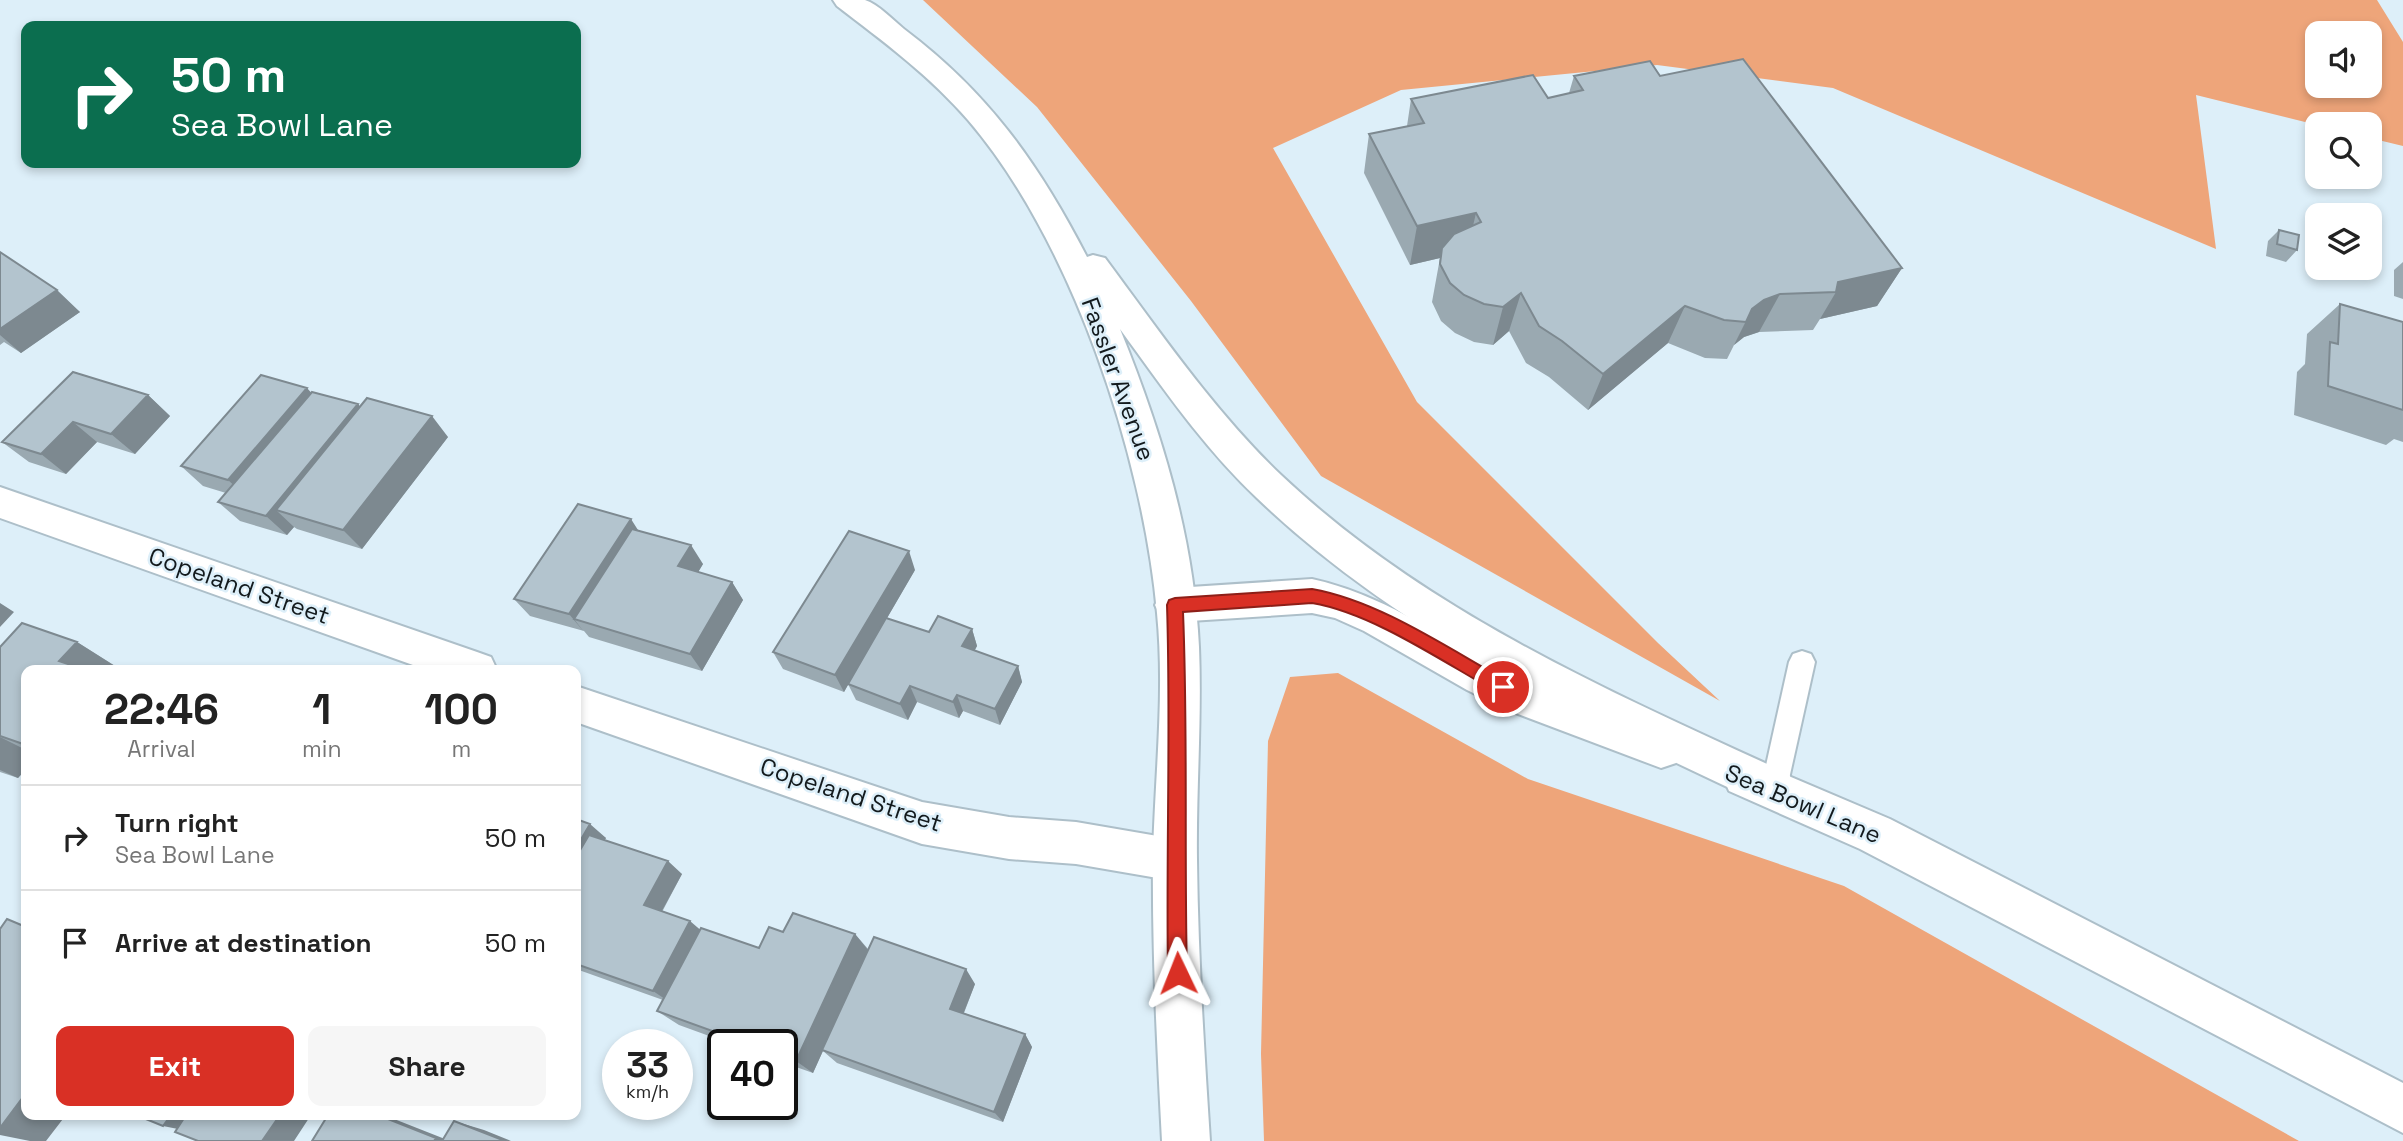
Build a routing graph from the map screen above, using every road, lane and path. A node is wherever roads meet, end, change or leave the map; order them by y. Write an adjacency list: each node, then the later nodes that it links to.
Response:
1 (847, 0): 2 (street, Fassler Avenue)
2 (1038, 194): 4 (street, Fassler Avenue); 8 (street)
3 (0, 502): 6 (street, Copeland Street)
4 (1175, 605): 8 (street, Sea Bowl Lane); 9 (street, Fassler Avenue)
5 (1802, 662): 8 (lane)
6 (463, 665)
7 (581, 706): 9 (street, Copeland Street)
8 (1774, 788): 10 (street, Sea Bowl Lane)
9 (1175, 860): 11 (street, Fassler Avenue)
10 (2403, 1109)
11 (1186, 1141)

